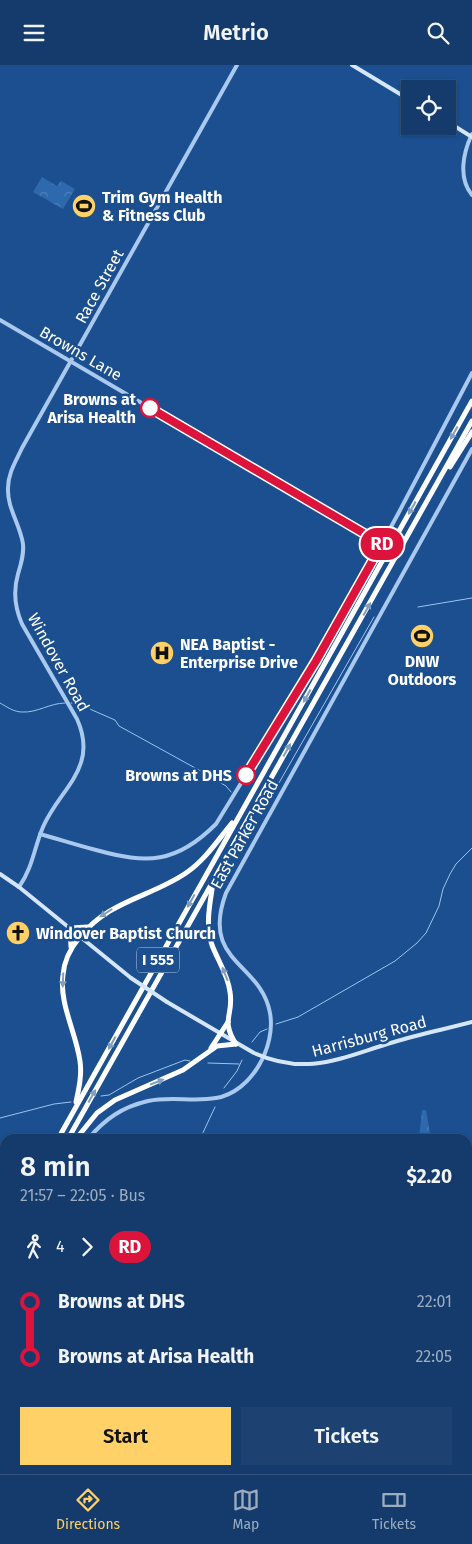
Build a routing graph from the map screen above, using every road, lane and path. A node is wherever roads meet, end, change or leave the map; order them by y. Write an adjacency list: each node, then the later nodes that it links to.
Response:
1 (237, 65): 8 (street, Race Street)
2 (352, 65): 3 (main road)
3 (401, 95)
4 (456, 127): 5 (main road)
5 (472, 136): 6 (street)
6 (472, 195)
7 (0, 320): 8 (street, Browns Lane)
8 (71, 361): 15 (street, Browns Lane); 17 (street, Windover Road)
9 (472, 373): 15 (street)
10 (472, 401): 16 (highway, I 555, one-way to 16)
11 (472, 421): 14 (highway, I 555)
12 (472, 432): 14 (highway)
13 (472, 449): 30 (street, East Parker Road)
14 (435, 488): 19 (highway, I 555, one-way to 14)
15 (382, 544): 17 (street)
16 (241, 813): 21 (highway, one-way to 21); 31 (highway, I 555, one-way to 31)
17 (40, 834): 20 (street, Windover Road)
18 (0, 874): 20 (main road, Harrisburg Road)
19 (214, 880): 25 (highway, one-way to 19); 33 (highway, I 555, one-way to 19)
20 (20, 887): 22 (main road, Harrisburg Road)
21 (88, 927): 22 (highway); 23 (highway)
22 (70, 928): 23 (main road, Harrisburg Road); 24 (highway)
23 (80, 936): 24 (highway); 27 (main road, Harrisburg Road, bridge)
24 (70, 949): 31 (highway, one-way to 31)
25 (228, 1021): 27 (highway); 28 (highway)
26 (472, 1023): 30 (main road, Harrisburg Road)
27 (219, 1034): 28 (main road, Harrisburg Road); 29 (highway)
28 (236, 1044): 29 (highway); 30 (main road, Harrisburg Road)
29 (210, 1051): 34 (highway, one-way to 29)
30 (263, 1057): 35 (street, East Parker Road)
31 (75, 1108): 32 (highway, I 555)
32 (61, 1134)
33 (71, 1134)
34 (80, 1134)
35 (93, 1134)

